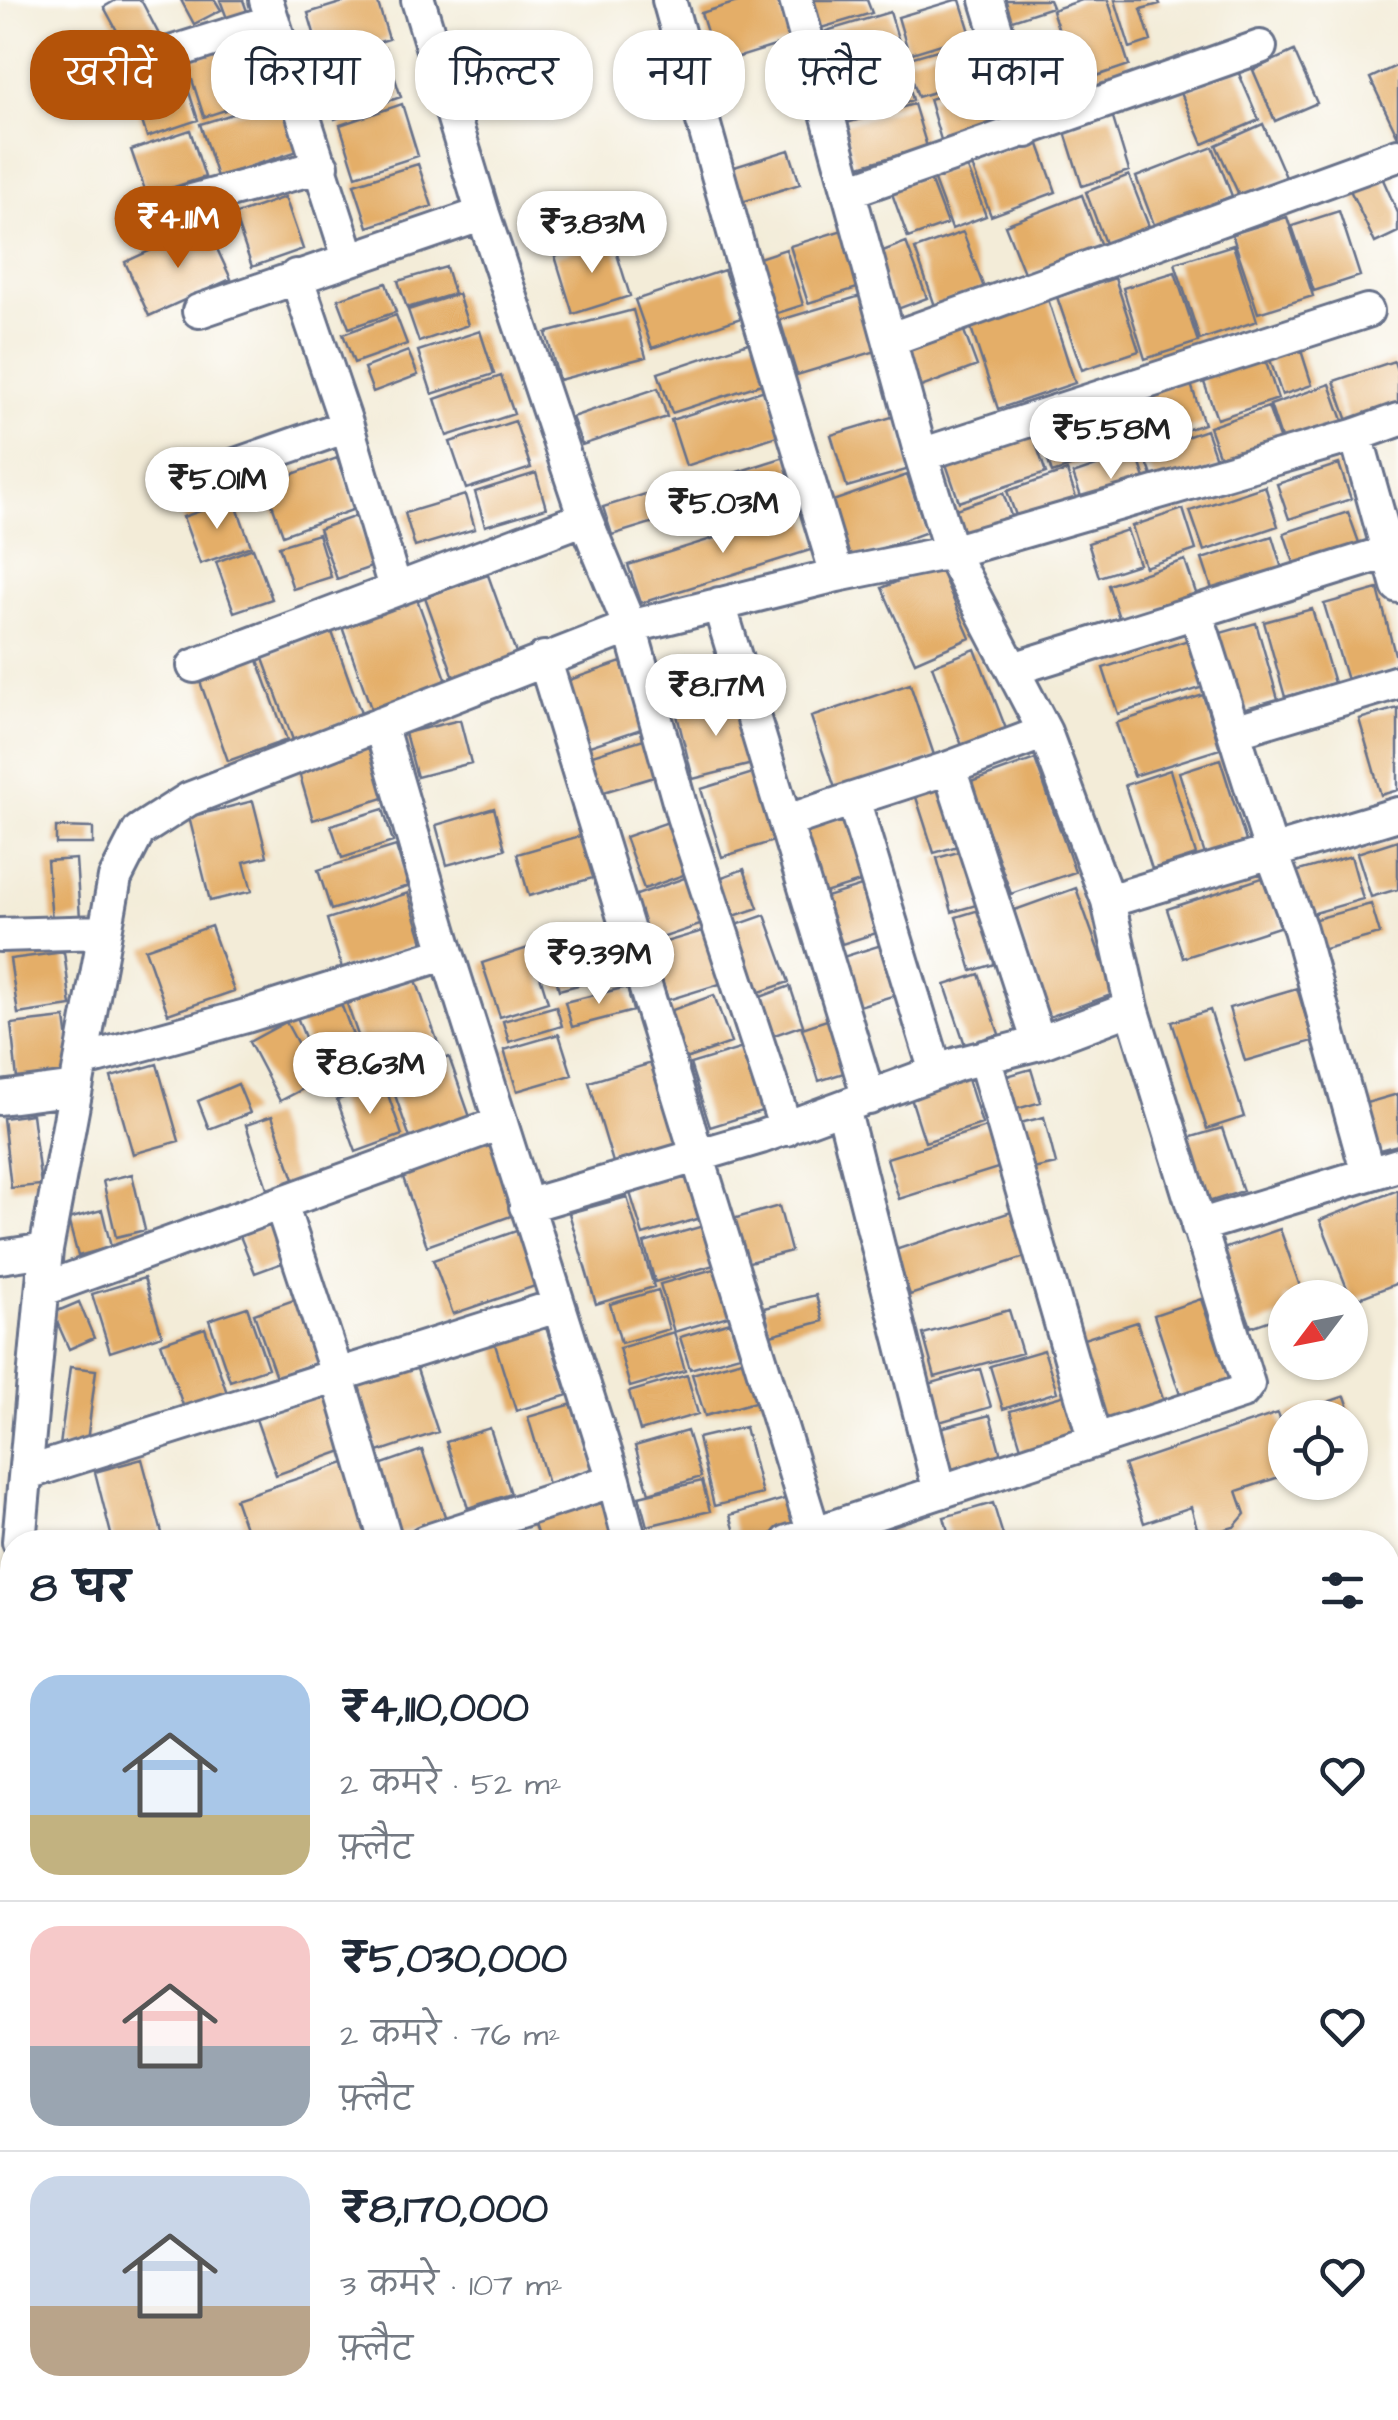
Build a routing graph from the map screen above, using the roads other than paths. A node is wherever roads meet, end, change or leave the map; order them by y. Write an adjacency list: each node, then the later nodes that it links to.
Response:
1 (418, 0): 13 (street)
2 (669, 0): 27 (street)
3 (796, 0): 11 (street)
4 (988, 0): 8 (street)
5 (269, 11): 6 (street); 10 (street)
6 (191, 42)
7 (1260, 47): 8 (street)
8 (1027, 131): 11 (street)
9 (1398, 155): 18 (street)
10 (322, 166): 12 (street); 14 (street)
11 (849, 191): 18 (street)
12 (162, 209)
13 (483, 214): 14 (street); 24 (street)
14 (349, 258): 15 (street)
15 (296, 276): 16 (street); 20 (street)
16 (199, 311)
17 (1367, 311): 22 (street)
18 (891, 339): 22 (street)
19 (1398, 420): 21 (street)
20 (347, 426): 23 (street); 29 (street)
21 (1356, 435): 25 (street); 26 (street)
22 (921, 455): 25 (street)
23 (193, 480)
24 (585, 518): 29 (street); 32 (street)
25 (951, 552): 27 (street); 35 (street)
26 (1388, 552): 28 (street); 31 (street)
27 (836, 576): 30 (street)
28 (1398, 586)
29 (395, 588): 34 (street)
30 (719, 604): 32 (street); 43 (street)
31 (1196, 612): 35 (street); 38 (street)
32 (630, 627): 33 (street); 57 (street)
33 (544, 658): 37 (street); 58 (street)
34 (194, 666)
35 (1012, 670): 39 (street)
36 (1398, 682): 38 (street)
37 (380, 724): 46 (street); 48 (street)
38 (1234, 731): 44 (street)
39 (1045, 732): 40 (street); 45 (street)
40 (949, 768): 41 (street); 50 (street)
41 (853, 798): 43 (street); 52 (street)
42 (1398, 814): 44 (street)
43 (786, 822): 55 (street)
44 (1272, 853): 45 (street); 59 (street)
45 (1108, 901): 49 (street)
46 (104, 932): 47 (street); 53 (street)
47 (0, 935)
48 (448, 953): 53 (street); 56 (street)
49 (1132, 1008): 50 (street); 62 (street)
50 (1040, 1043): 51 (street)
51 (984, 1057): 52 (street); 69 (street)
52 (936, 1072): 55 (street)
53 (78, 1074): 54 (street); 63 (street)
54 (0, 1098)
55 (856, 1102): 57 (street); 72 (street)
56 (501, 1123): 60 (street); 61 (street)
57 (786, 1129): 58 (street)
58 (696, 1157): 61 (street); 77 (street)
59 (1383, 1170): 62 (street)
60 (281, 1204): 65 (street); 67 (street)
61 (526, 1206): 66 (street)
62 (1198, 1226): 69 (street)
63 (46, 1250): 64 (street); 65 (street)
64 (0, 1257)
65 (44, 1289): 68 (street)
66 (557, 1306): 67 (street); 71 (street)
67 (338, 1378): 70 (street); 74 (street)
68 (16, 1408): 70 (street)
69 (1095, 1441): 72 (street)
70 (26, 1474): 73 (street)
71 (614, 1480): 75 (street); 76 (street)
72 (940, 1492): 78 (street)
73 (20, 1530)
74 (382, 1530)
75 (462, 1530)
76 (627, 1530)
77 (799, 1530)
78 (825, 1530)

